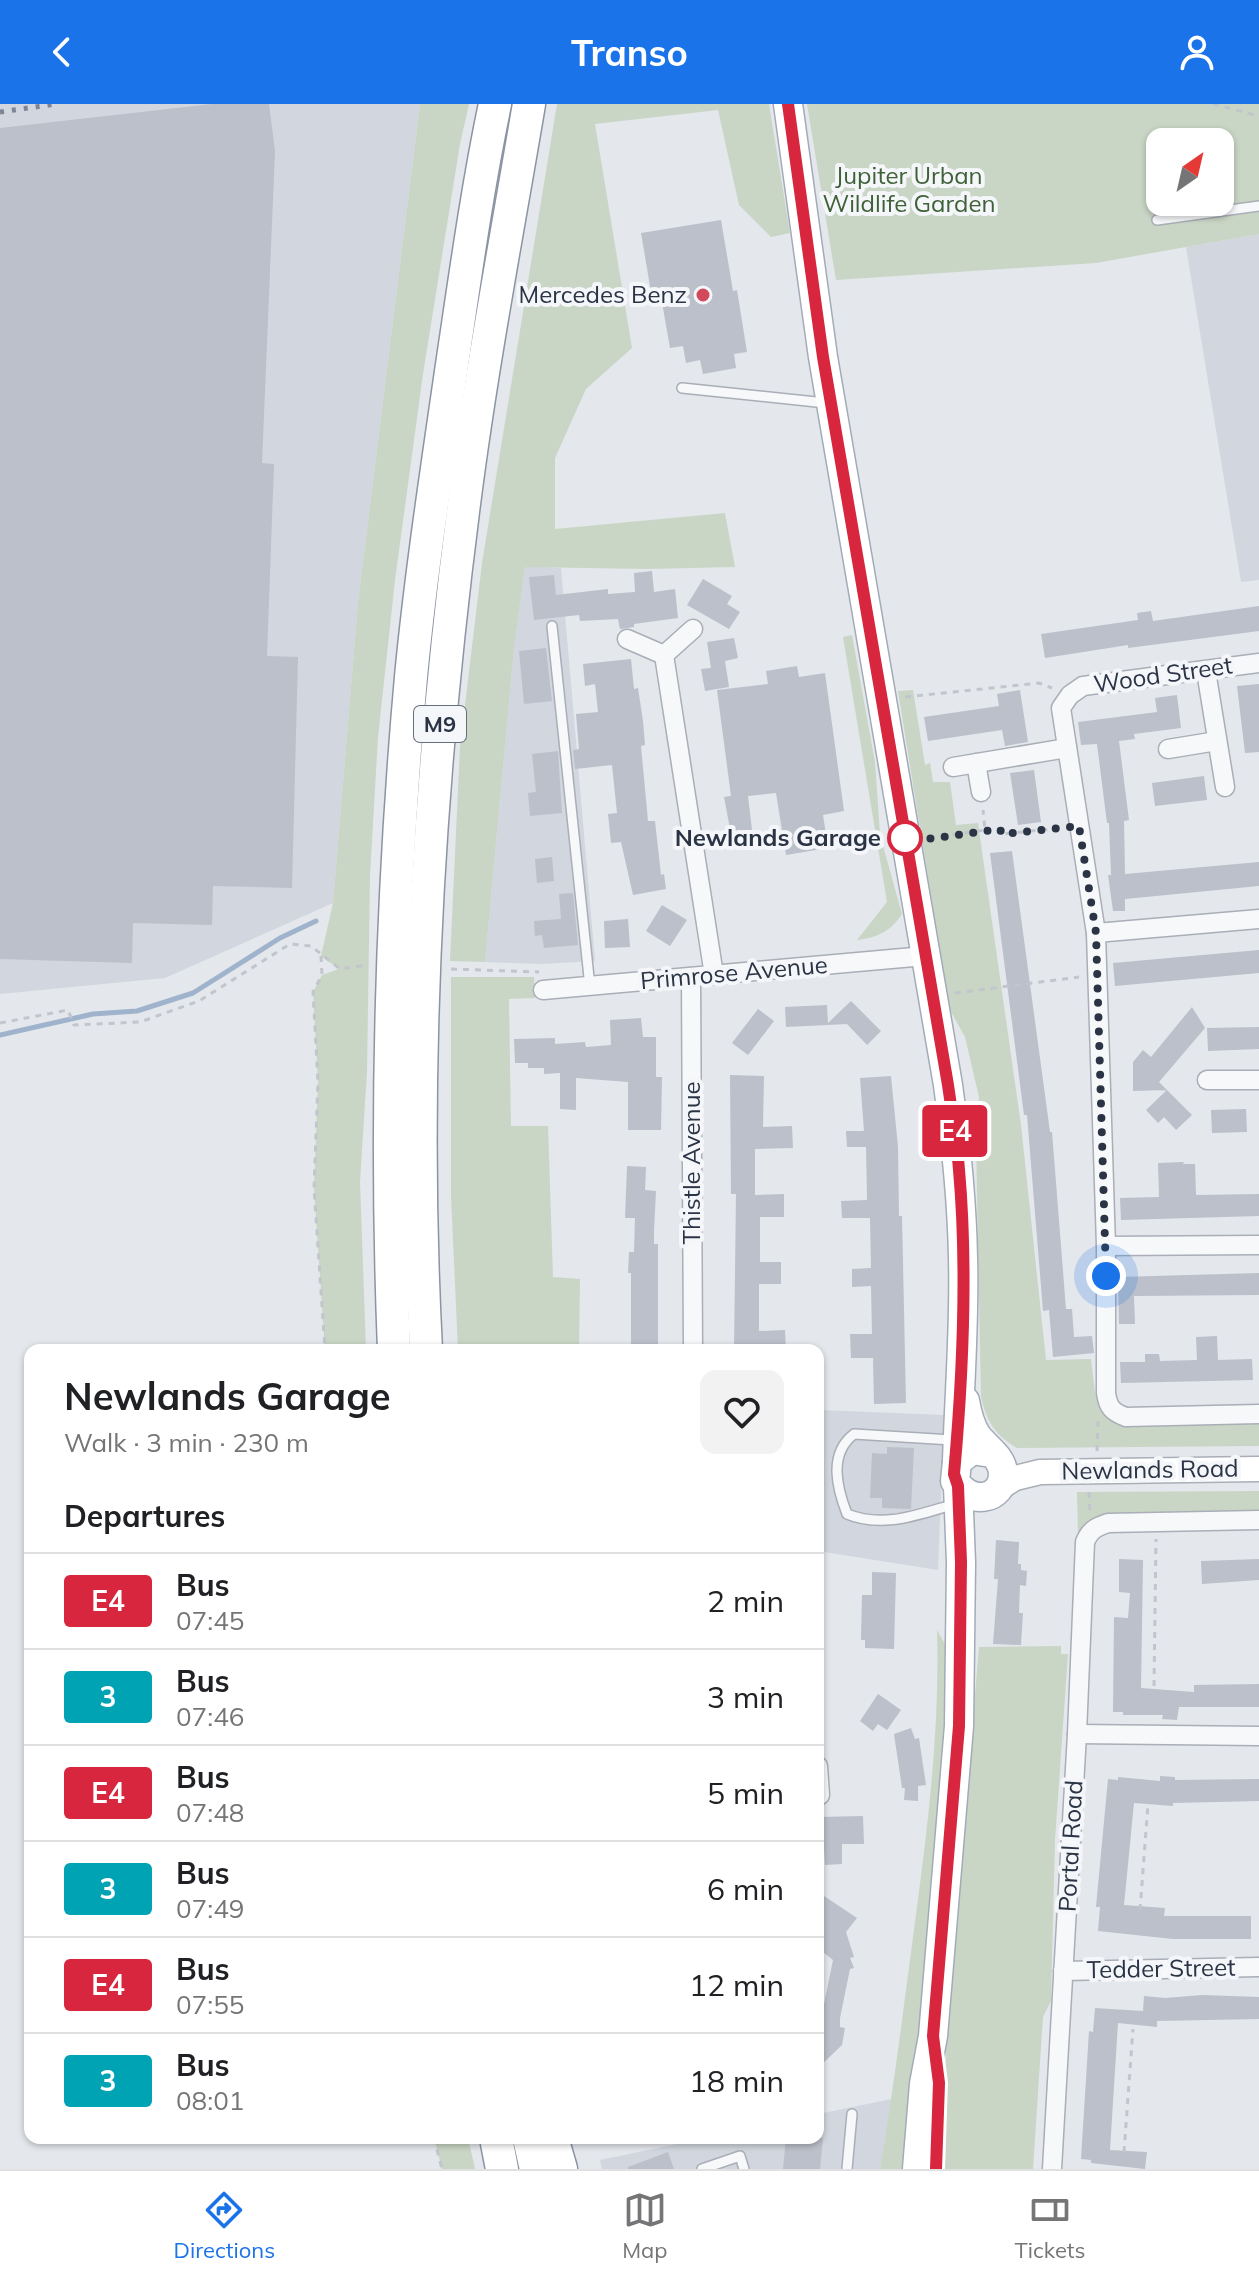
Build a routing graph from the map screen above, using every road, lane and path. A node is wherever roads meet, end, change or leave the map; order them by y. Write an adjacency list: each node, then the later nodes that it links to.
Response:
1 (495, 104): 46 (highway, M9)
2 (529, 104): 47 (highway, M9)
3 (788, 104): 9 (main road)
4 (1213, 104): 5 (path)
5 (1259, 116)
6 (1259, 206): 7 (lane)
7 (1157, 220)
8 (682, 388): 9 (lane)
9 (831, 403): 17 (main road)
10 (552, 626): 37 (lane)
11 (693, 629): 13 (street)
12 (627, 639): 13 (street)
13 (664, 655): 35 (street)
14 (1259, 663): 15 (street, Wood Street)
15 (1206, 671): 16 (street, Wood Street); 18 (street)
16 (1070, 695): 17 (path); 19 (street)
17 (881, 700): 27 (main road)
18 (1217, 741): 20 (street); 23 (street)
19 (1067, 748): 21 (street); 25 (street)
20 (1168, 749)
21 (976, 763): 22 (street); 24 (street)
22 (953, 767)
23 (1225, 787)
24 (981, 792): 26 (path)
25 (1079, 826): 26 (path); 29 (street)
26 (985, 830): 27 (path)
27 (906, 842): 31 (main road)
28 (1259, 919): 29 (street)
29 (1096, 933): 34 (street)
30 (321, 956): 32 (path); 40 (path); 45 (path)
31 (925, 956): 35 (street, Primrose Avenue); 39 (main road)
32 (368, 965)
33 (451, 969): 38 (path)
34 (1097, 974): 39 (path); 44 (street)
35 (714, 975): 36 (street, Primrose Avenue)
36 (691, 977): 37 (street, Primrose Avenue); 48 (street, Thistle Avenue)
37 (590, 987): 38 (street, Primrose Avenue)
38 (543, 990)
39 (933, 1002): 53 (main road)
40 (0, 1023)
41 (1207, 1080): 42 (street)
42 (1259, 1080)
43 (1259, 1245): 44 (street)
44 (1106, 1246): 49 (street)
45 (325, 1344)
46 (394, 1344)
47 (426, 1344)
48 (693, 1344)
49 (1106, 1393): 50 (street); 52 (path)
50 (1259, 1414)
51 (1259, 1469): 52 (main road, Newlands Road)
52 (1092, 1471): 53 (main road, Newlands Road); 56 (path)
53 (976, 1473): 53 (lane); 65 (main road)
54 (1259, 1520): 55 (street)
55 (1150, 1522): 56 (street); 57 (path)
56 (1096, 1527): 58 (street, Portal Road)
57 (1154, 1686)
58 (1077, 1734): 59 (street); 63 (street, Portal Road)
59 (1259, 1736)
60 (1148, 1804): 61 (path)
61 (1140, 1910)
62 (1259, 1967): 63 (street, Tedder Street)
63 (1063, 1971): 81 (street, Portal Road)
64 (1133, 2029): 71 (path)
65 (933, 2036): 79 (main road); 80 (main road)
66 (852, 2114): 78 (lane)
67 (436, 2144): 72 (path)
68 (497, 2144): 73 (highway)
69 (530, 2144): 74 (highway)
70 (554, 2144): 75 (highway)
71 (1124, 2152)
72 (442, 2169)
73 (502, 2169)
74 (536, 2169)
75 (561, 2169)
76 (702, 2169): 77 (lane)
77 (744, 2169)
78 (847, 2169)
79 (917, 2169)
80 (936, 2169)
81 (1052, 2169)

